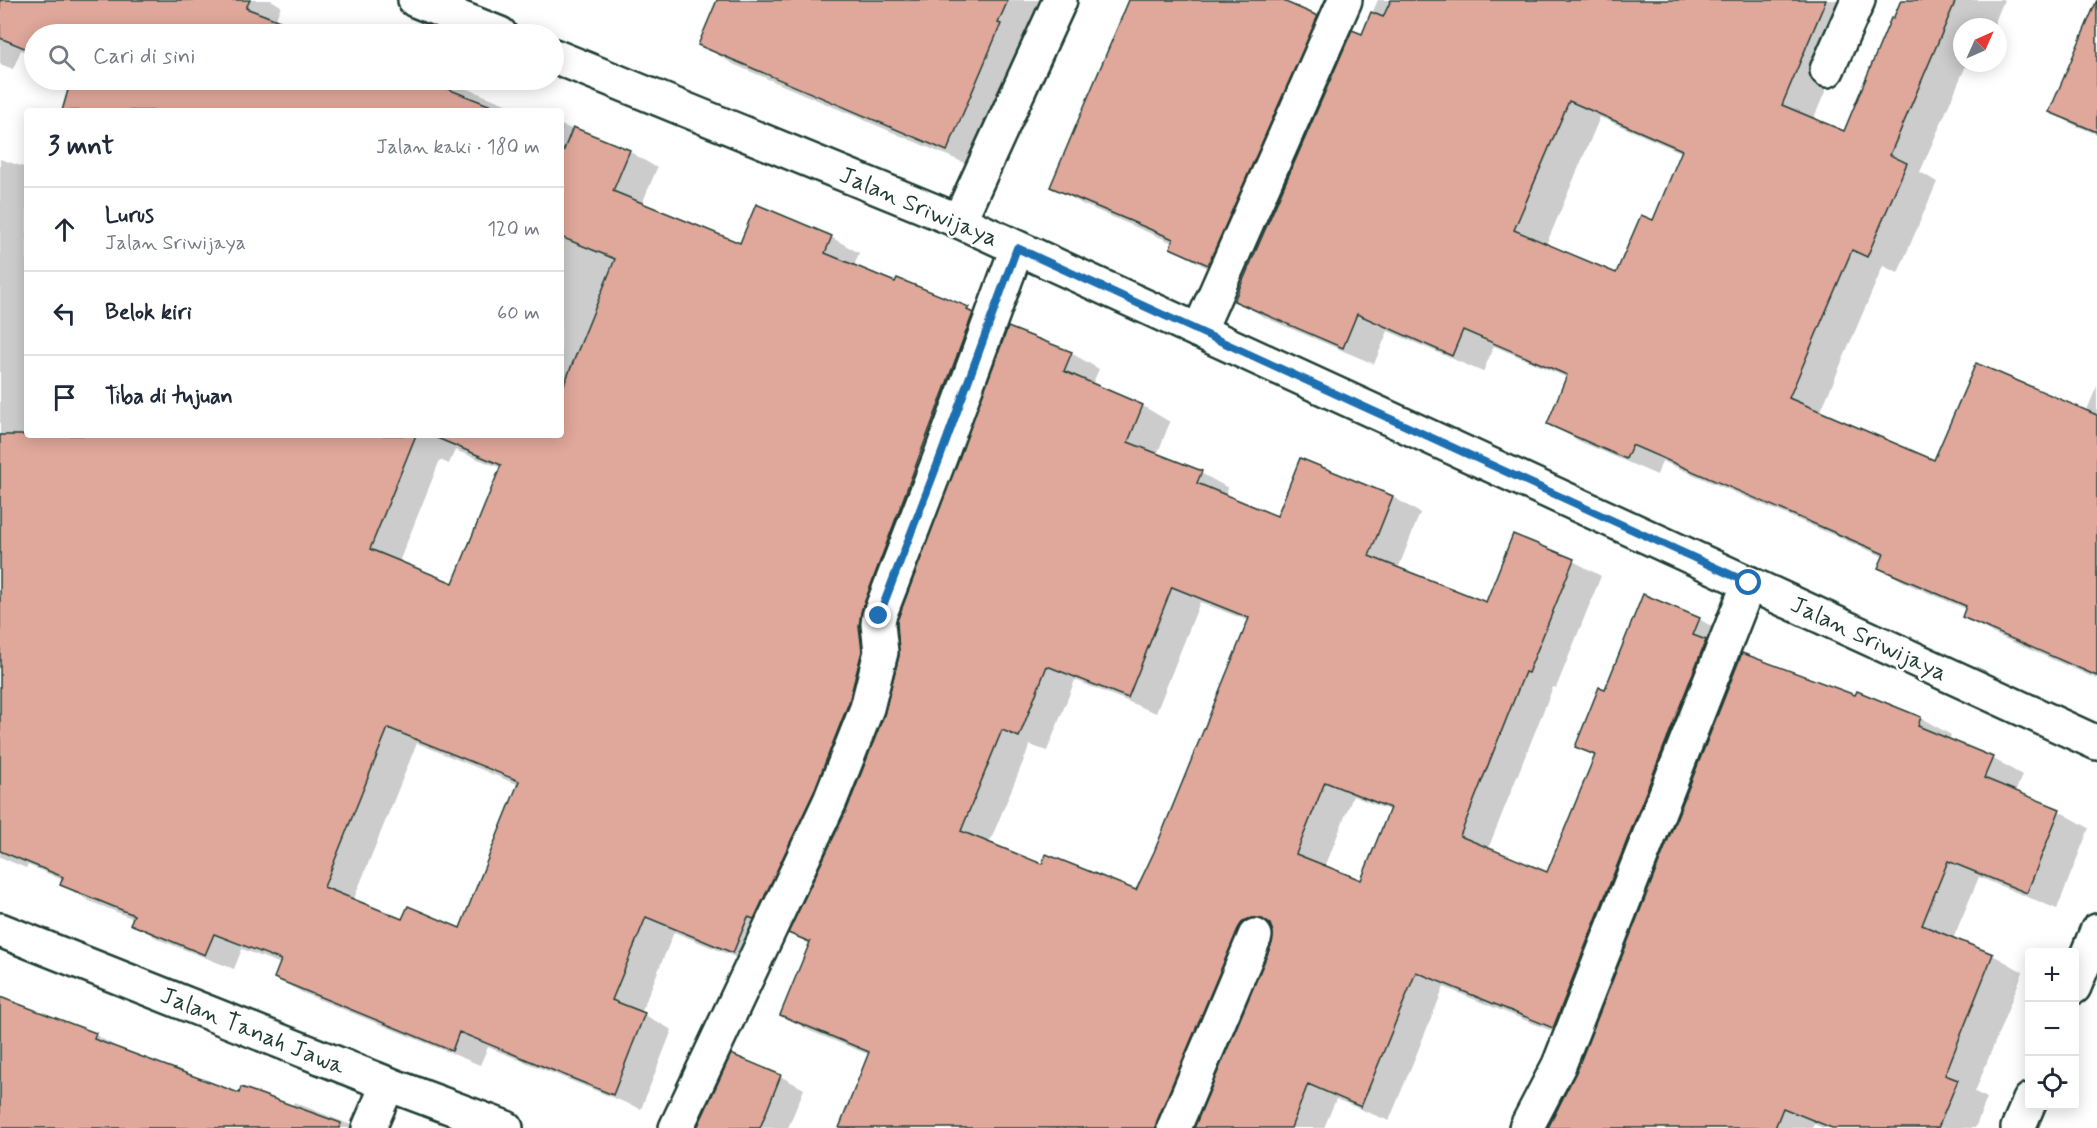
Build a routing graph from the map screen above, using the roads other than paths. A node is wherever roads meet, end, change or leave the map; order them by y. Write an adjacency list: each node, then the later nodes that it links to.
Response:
1 (415, 0): 5 (street)
2 (1060, 0): 8 (street)
3 (1346, 0): 10 (street)
4 (1858, 0): 7 (street)
5 (475, 24)
6 (564, 60): 8 (street, Jalan Sriwijaya)
7 (1827, 69)
8 (959, 221): 9 (street, Jalan Sriwijaya)
9 (1017, 248): 10 (street, Jalan Sriwijaya); 21 (street)
10 (1199, 331): 11 (street, Jalan Sriwijaya)
11 (1749, 583): 12 (street, Jalan Sriwijaya); 23 (street)
12 (2097, 743)
13 (0, 930): 17 (street, Jalan Tanah Jawa)
14 (2097, 931): 16 (street)
15 (1255, 936): 22 (street)
16 (2079, 975)
17 (388, 1084): 19 (street); 20 (street, Jalan Tanah Jawa)
18 (2026, 1110): 24 (street)
19 (369, 1128)
20 (506, 1128)
21 (676, 1128)
22 (1174, 1128)
23 (1526, 1128)
24 (2018, 1128)

